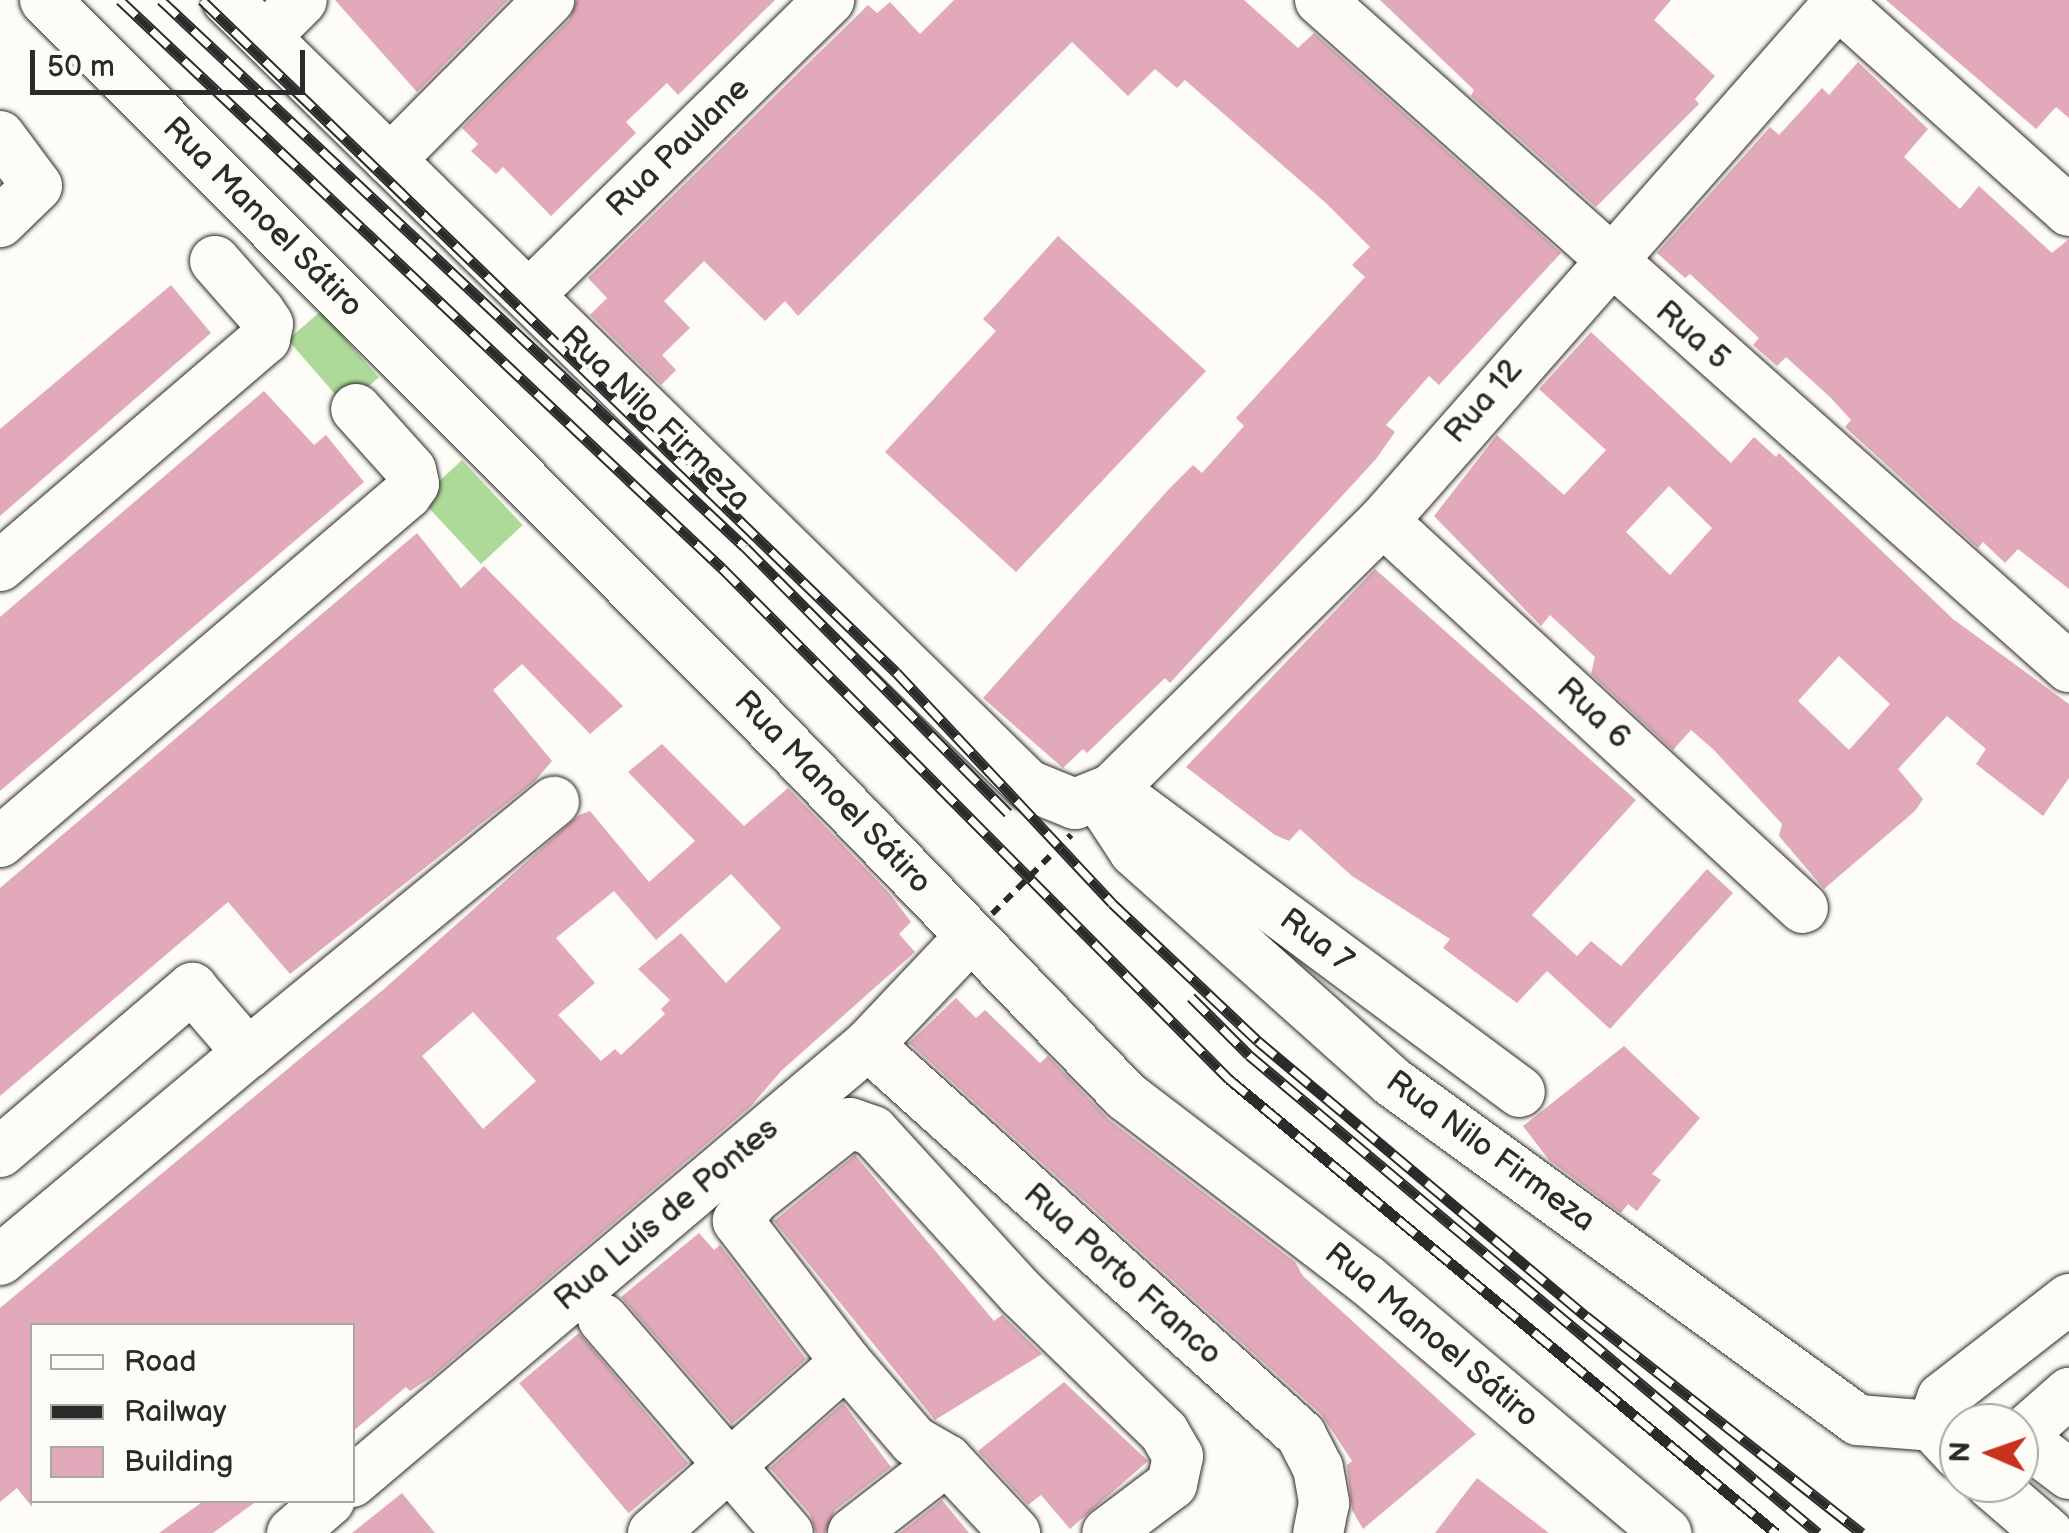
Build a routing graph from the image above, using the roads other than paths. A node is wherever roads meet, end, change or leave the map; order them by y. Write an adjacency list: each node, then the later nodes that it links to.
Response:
1 (45, 0): 24 (street, Rua Manoel Sátiro)
2 (228, 0): 8 (street, Rua Nilo Firmeza)
3 (302, 0): 8 (street)
4 (549, 0): 10 (street)
5 (829, 0): 15 (street, Rua Paulane)
6 (1320, 0): 13 (street, Rua 5)
7 (1837, 1): 11 (street); 13 (street, Rua 12)
8 (265, 37): 10 (street, Rua Nilo Firmeza)
9 (0, 136): 12 (street)
10 (390, 160): 15 (street, Rua Nilo Firmeza)
11 (2069, 211)
12 (0, 222)
13 (1606, 260): 17 (street, Rua 12); 19 (street, Rua 5)
14 (215, 261): 18 (street)
15 (529, 295): 21 (street, Rua Nilo Firmeza)
16 (356, 409): 22 (street)
17 (1383, 521): 21 (street, Rua 12); 23 (street, Rua 6)
18 (0, 566)
19 (2069, 667)
20 (554, 802): 26 (street)
21 (1094, 808): 27 (street, Rua 7); 36 (street, Rua Nilo Firmeza)
22 (0, 842)
23 (1803, 908)
24 (981, 925): 25 (street, Rua Luís de Pontes); 51 (street, Rua Manoel Sátiro)
25 (868, 1045): 41 (street, Rua Luís de Pontes); 50 (street, Rua Porto Franco)
26 (248, 1054): 28 (street); 29 (street)
27 (1520, 1092)
28 (0, 1152)
29 (0, 1260)
30 (2069, 1299): 34 (street)
31 (604, 1318): 39 (street)
32 (846, 1362): 38 (street); 39 (street); 49 (street)
33 (2069, 1393): 35 (street)
34 (1964, 1403)
35 (2039, 1419)
36 (1939, 1421)
37 (2039, 1452): 40 (street)
38 (947, 1460): 47 (street); 48 (street)
39 (730, 1469): 45 (street); 46 (street)
40 (2069, 1474)
41 (355, 1479)
42 (327, 1503): 44 (street)
43 (2013, 1503): 52 (street)
44 (292, 1533)
45 (653, 1533)
46 (788, 1533)
47 (853, 1533)
48 (1016, 1533)
49 (1107, 1533)
50 (1318, 1533)
51 (1666, 1533)
52 (2048, 1533)

